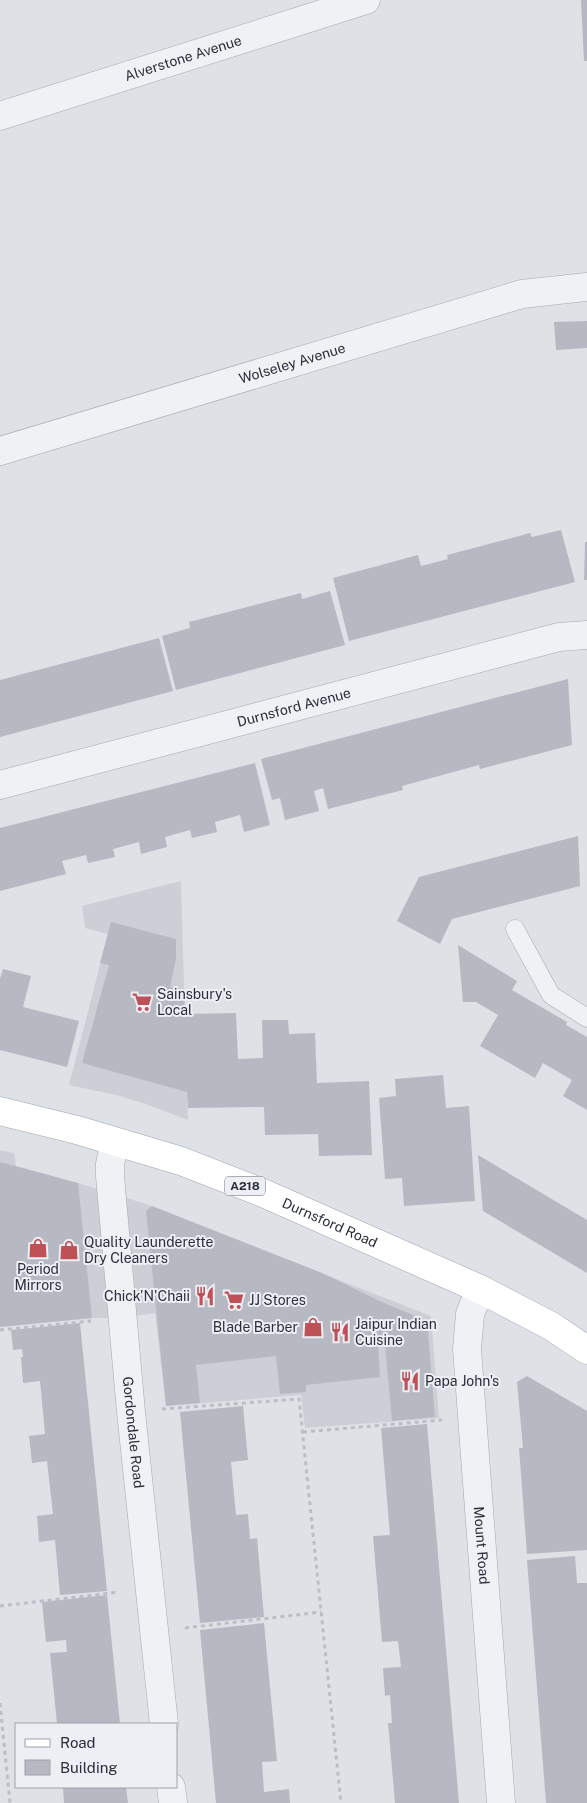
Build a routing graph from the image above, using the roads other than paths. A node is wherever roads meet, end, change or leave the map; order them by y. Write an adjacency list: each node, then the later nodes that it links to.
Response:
1 (366, 0): 2 (street, Alverstone Avenue)
2 (0, 116)
3 (587, 287): 4 (street, Wolseley Avenue)
4 (0, 451)
5 (587, 635): 6 (street, Durnsford Avenue)
6 (0, 785)
7 (515, 929): 8 (lane)
8 (587, 1018)
9 (0, 1111): 10 (main road, Durnsford Road / A218)
10 (115, 1142): 11 (main road, Durnsford Road / A218); 13 (street, Gordondale Road)
11 (480, 1289): 12 (main road, Durnsford Road / A218); 16 (street, Mount Road)
12 (587, 1350)
13 (164, 1723)
14 (171, 1788): 15 (street)
15 (172, 1803)
16 (501, 1803)

